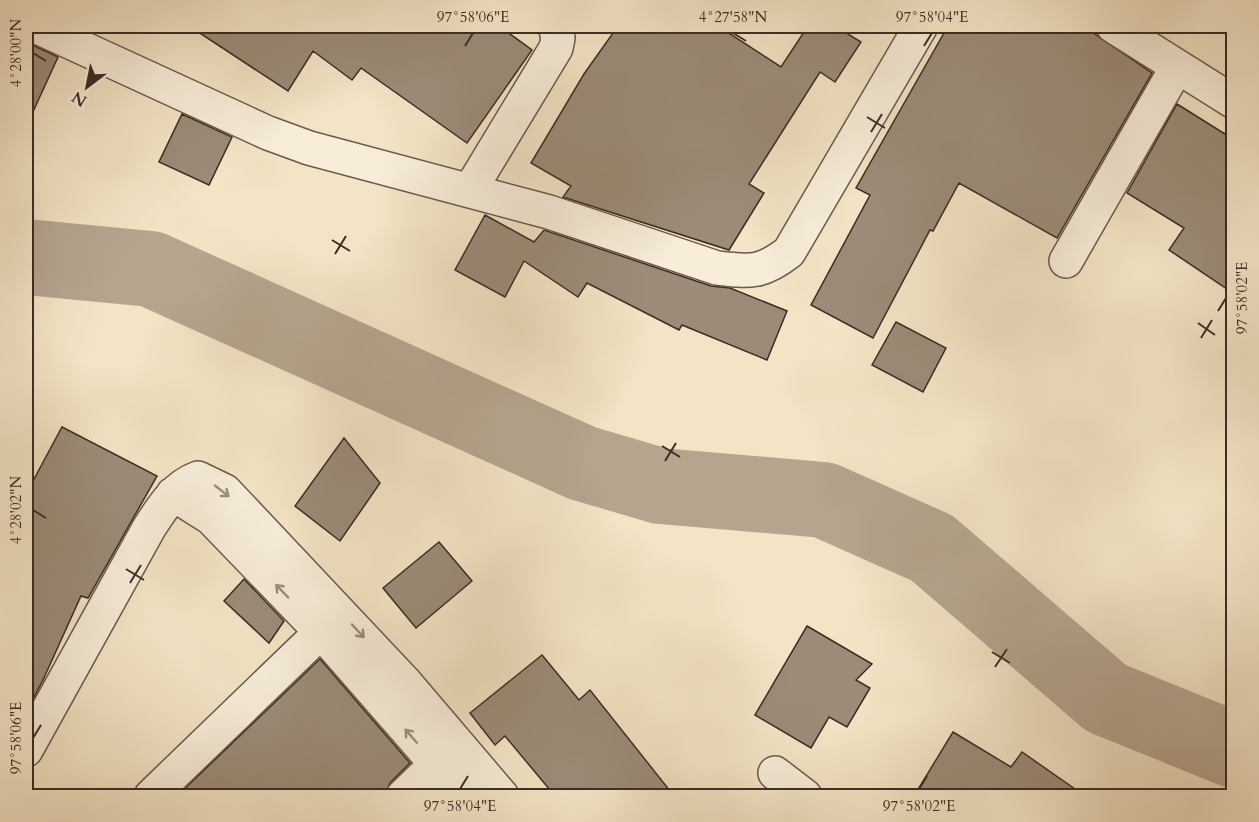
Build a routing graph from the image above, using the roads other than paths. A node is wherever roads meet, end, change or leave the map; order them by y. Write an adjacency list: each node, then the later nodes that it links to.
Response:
1 (35, 26): 7 (street)
2 (555, 26): 7 (street)
3 (921, 26): 7 (street)
4 (1113, 26): 5 (street)
5 (1177, 67): 6 (street); 8 (street)
6 (1233, 102)
7 (470, 190)
8 (1066, 261)
9 (172, 494): 10 (street, one-way to 9); 11 (street); 17 (street, one-way to 17)
10 (321, 632): 12 (street, one-way to 10); 14 (street)
11 (26, 750)
12 (436, 764): 15 (street); 16 (street)
13 (775, 773): 18 (street)
14 (152, 796)
15 (403, 796)
16 (464, 796)
17 (502, 796)
18 (805, 796)

